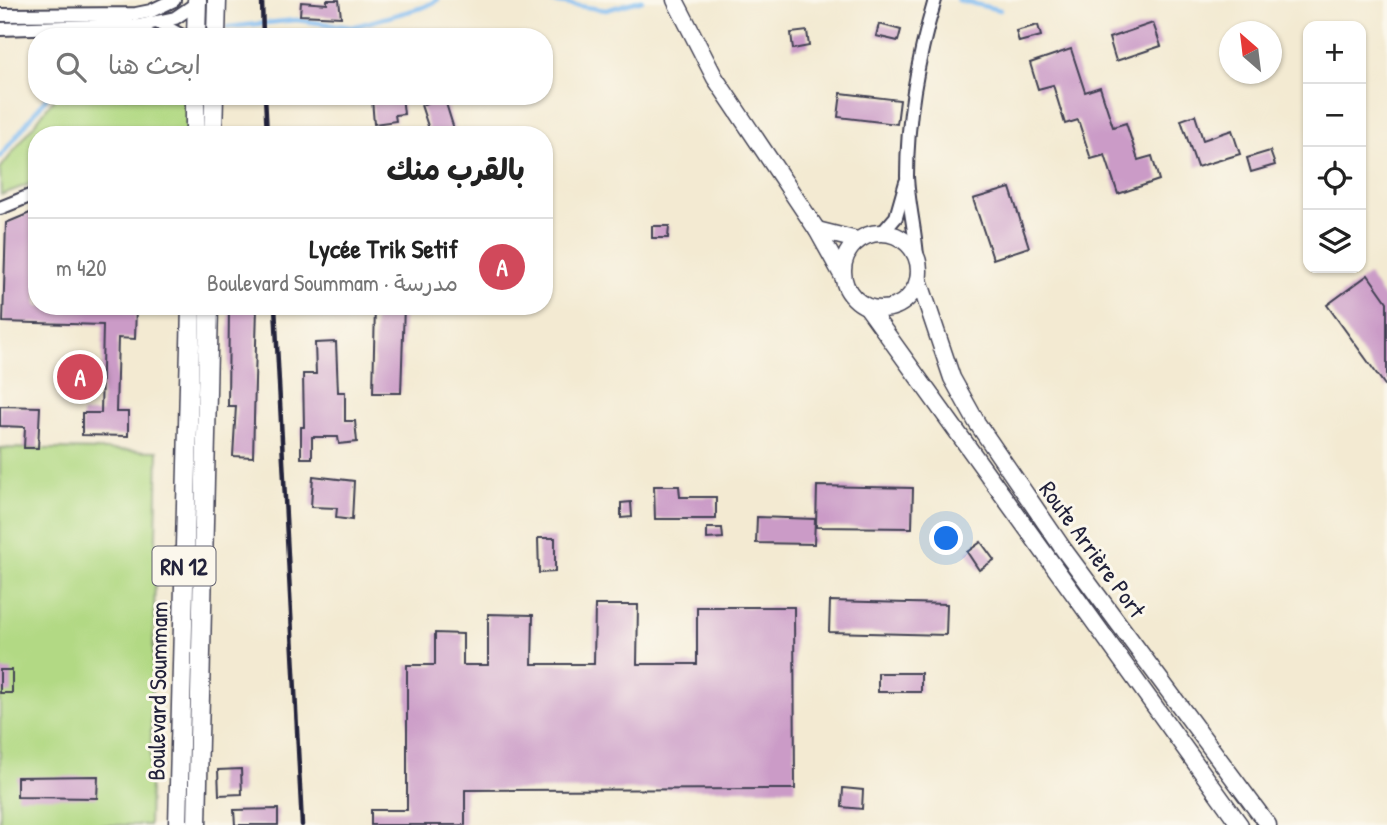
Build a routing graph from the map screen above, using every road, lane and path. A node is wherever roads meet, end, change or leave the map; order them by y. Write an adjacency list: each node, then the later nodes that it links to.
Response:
1 (174, 0): 7 (street)
2 (217, 0): 12 (main road)
3 (675, 0): 21 (street)
4 (935, 0): 18 (street)
5 (198, 2): 8 (street); 11 (main road)
6 (0, 15): 7 (street)
7 (129, 20): 8 (street); 9 (street); 13 (street)
8 (160, 24): 10 (street)
9 (141, 28)
10 (167, 28)
11 (197, 28)
12 (216, 28)
13 (0, 29)
14 (195, 105): 16 (main road)
15 (214, 105): 17 (main road)
16 (195, 126)
17 (213, 126)
18 (907, 178): 22 (street); 24 (street)
19 (28, 197): 20 (street)
20 (0, 208)
21 (817, 230): 23 (street); 25 (street)
22 (883, 232): 23 (street); 24 (street)
23 (857, 240): 25 (street)
24 (917, 256): 26 (street)
25 (842, 275): 27 (street)
26 (919, 280): 27 (street); 33 (street, Route Arrière Port)
27 (868, 308): 32 (street, Route Arrière Port)
28 (191, 315): 30 (main road, Boulevard Soummam / RN 12)
29 (209, 315): 31 (main road, Boulevard Soummam / RN 12)
30 (178, 825)
31 (197, 825)
32 (1240, 825)
33 (1268, 825)

